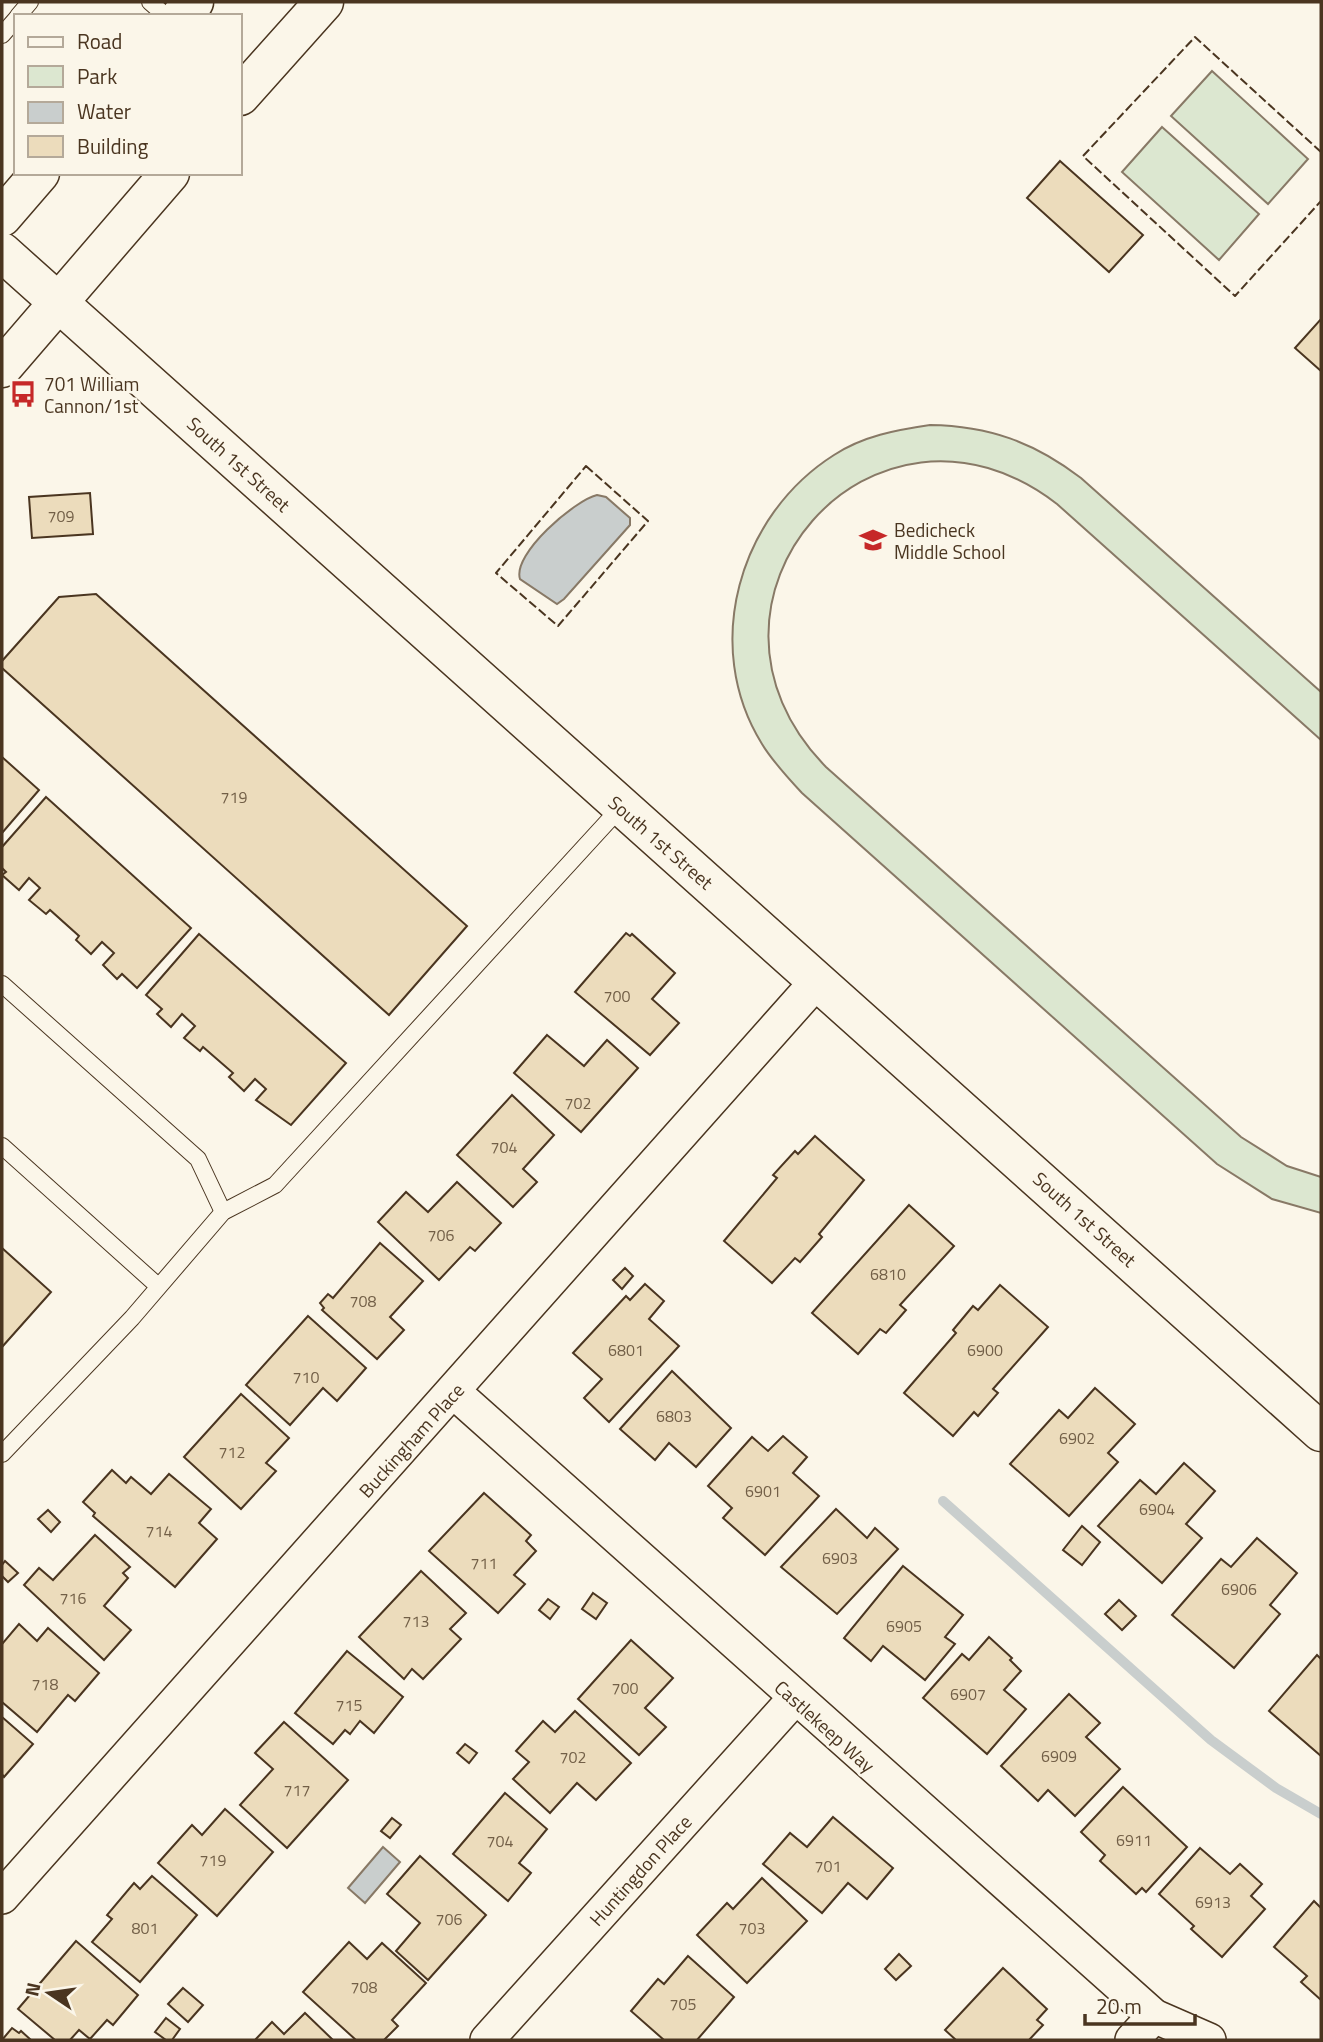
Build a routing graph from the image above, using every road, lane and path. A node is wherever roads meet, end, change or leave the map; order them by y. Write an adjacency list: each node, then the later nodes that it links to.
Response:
1 (150, 2): 3 (lane)
2 (324, 2): 6 (main road)
3 (164, 14)
4 (14, 21): 5 (lane)
5 (2, 35)
6 (242, 94)
7 (38, 175): 9 (main road)
8 (168, 175): 11 (main road)
9 (2, 217)
10 (2, 252): 11 (main road, South 1st Street)
11 (58, 300): 12 (main road); 13 (main road, South 1st Street)
12 (2, 368)
13 (621, 807): 14 (main road, South 1st Street); 17 (lane)
14 (818, 980): 19 (street, Buckingham Place); 20 (main road, South 1st Street)
15 (2, 984): 17 (lane)
16 (2, 1146): 18 (lane)
17 (223, 1212): 18 (lane)
18 (158, 1286): 21 (lane)
19 (453, 1392): 22 (street, Castlekeep Way); 23 (street, Buckingham Place)
20 (1321, 1432)
21 (2, 1454)
22 (794, 1699): 24 (street, Castlekeep Way); 25 (street, Huntingdon Place)
23 (2, 1898)
24 (1143, 2028): 26 (street, Castlekeep Way)
25 (487, 2040)
26 (1209, 2040)

